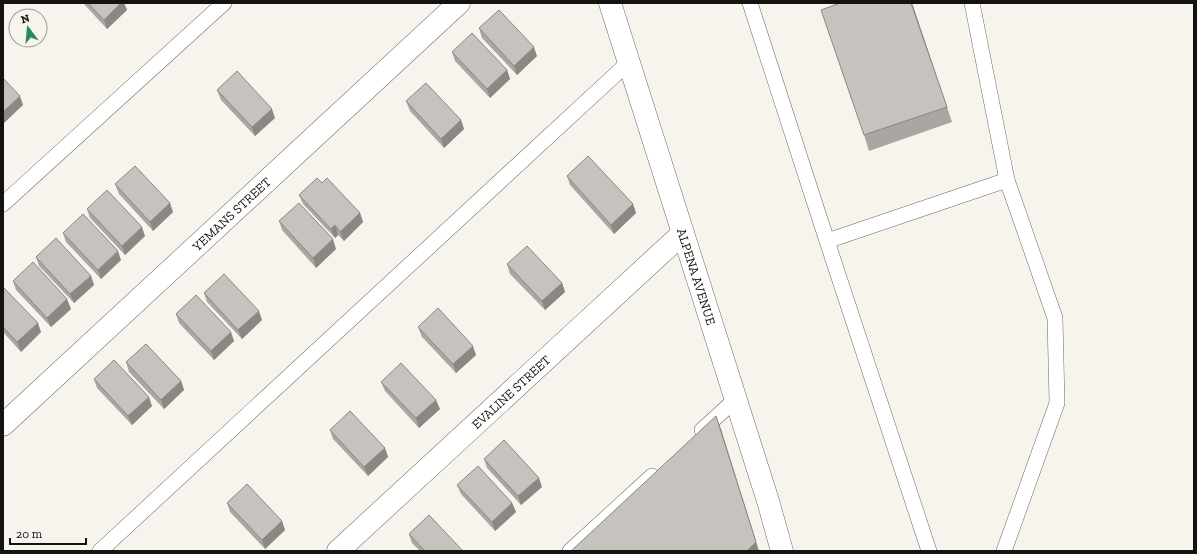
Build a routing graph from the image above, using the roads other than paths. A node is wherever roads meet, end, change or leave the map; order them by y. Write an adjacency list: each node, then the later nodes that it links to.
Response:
1 (224, 3): 8 (lane)
2 (459, 3): 12 (street, YEMANS STREET)
3 (610, 3): 6 (street, ALPENA AVENUE)
4 (750, 3): 10 (lane)
5 (972, 3): 7 (lane)
6 (629, 62): 9 (street, ALPENA AVENUE); 15 (lane)
7 (1007, 180): 10 (lane); 20 (lane)
8 (3, 204)
9 (683, 233): 11 (street, ALPENA AVENUE); 16 (street, EVALINE STREET)
10 (827, 241): 19 (lane)
11 (736, 399): 13 (lane); 18 (street, ALPENA AVENUE)
12 (3, 425)
13 (690, 441)
14 (662, 467): 17 (lane)
15 (100, 551)
16 (338, 551)
17 (570, 551)
18 (782, 551)
19 (929, 551)
20 (1004, 551)

